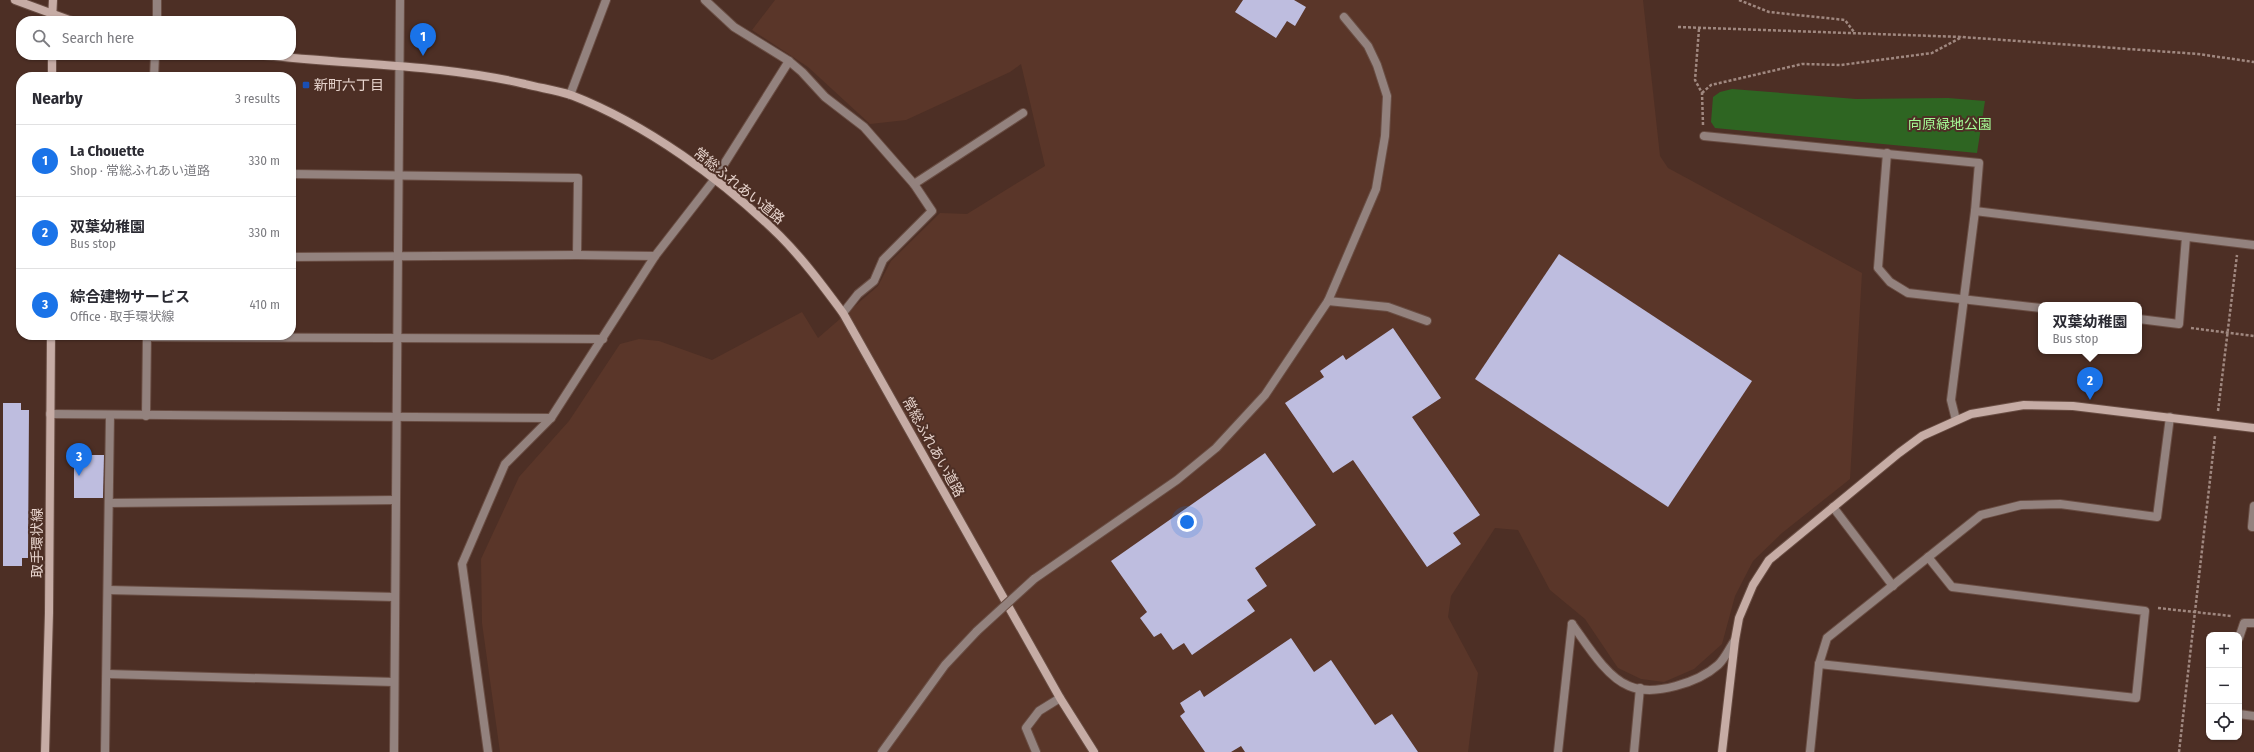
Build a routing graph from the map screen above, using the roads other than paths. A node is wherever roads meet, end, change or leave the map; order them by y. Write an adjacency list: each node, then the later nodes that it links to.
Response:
1 (15, 0): 7 (street)
2 (53, 0): 8 (street)
3 (157, 0): 9 (street)
4 (400, 0): 15 (street)
5 (606, 0): 18 (street)
6 (705, 0): 14 (street)
7 (48, 16)
8 (52, 16)
9 (157, 16)
10 (1344, 17): 34 (street)
11 (296, 58): 15 (street, 常総ふれあい道路)
12 (52, 60): 16 (street)
13 (155, 60): 17 (street)
14 (789, 61): 24 (street); 25 (street)
15 (400, 67): 18 (street, 常総ふれあい道路); 23 (street)
16 (52, 72)
17 (154, 72)
18 (570, 95): 24 (street, 常総ふれあい道路)
19 (1023, 113): 25 (street)
20 (1704, 136): 21 (street)
21 (1887, 153): 26 (street); 33 (street)
22 (296, 174): 23 (street)
23 (399, 177): 29 (street); 32 (street)
24 (714, 180): 30 (street); 36 (street, 常総ふれあい道路)
25 (914, 184): 36 (street)
26 (1975, 212): 27 (street); 33 (street)
27 (2186, 237): 28 (street); 37 (street)
28 (2254, 245)
29 (577, 255): 30 (street); 32 (street)
30 (655, 256): 43 (street)
31 (296, 257): 32 (street)
32 (399, 257): 40 (street)
33 (1965, 300): 35 (street); 50 (street)
34 (1328, 301): 38 (street); 75 (street, bridge)
35 (2038, 308)
36 (843, 313): 68 (street, 常総ふれあい道路)
37 (2142, 319)
38 (1427, 321)
39 (296, 337): 40 (street)
40 (398, 338): 43 (street); 48 (street)
41 (51, 340): 44 (street, 取手環状線)
42 (147, 340): 46 (street)
43 (603, 340): 49 (street)
44 (50, 414): 45 (street); 71 (street, 取手環状線)
45 (110, 415): 46 (street); 53 (street)
46 (146, 416): 48 (street)
47 (2170, 417): 50 (street); 51 (street); 57 (street)
48 (397, 418): 49 (street); 52 (street)
49 (551, 418): 74 (street)
50 (1956, 420): 55 (street)
51 (2254, 428)
52 (396, 500): 53 (street); 60 (street)
53 (109, 503): 59 (street)
54 (2254, 506): 56 (street)
55 (1833, 507): 58 (street); 63 (street)
56 (2254, 527)
57 (1928, 557): 58 (street); 64 (street)
58 (1893, 586): 64 (street)
59 (108, 590): 60 (street); 65 (street)
60 (395, 596): 66 (street)
61 (2254, 624): 62 (street)
62 (2241, 632)
63 (1735, 640): 67 (street); 80 (street)
64 (1819, 664): 81 (street)
65 (106, 674): 66 (street); 72 (street)
66 (394, 682): 73 (street)
67 (1640, 688): 78 (street); 79 (street)
68 (1060, 698): 76 (street); 77 (street, 常総ふれあい道路)
69 (2242, 714): 70 (street)
70 (2254, 716)
71 (45, 752)
72 (105, 752)
73 (394, 752)
74 (488, 752)
75 (882, 752)
76 (1036, 752)
77 (1094, 752)
78 (1558, 752)
79 (1634, 752)
80 (1722, 752)
81 (1810, 752)

